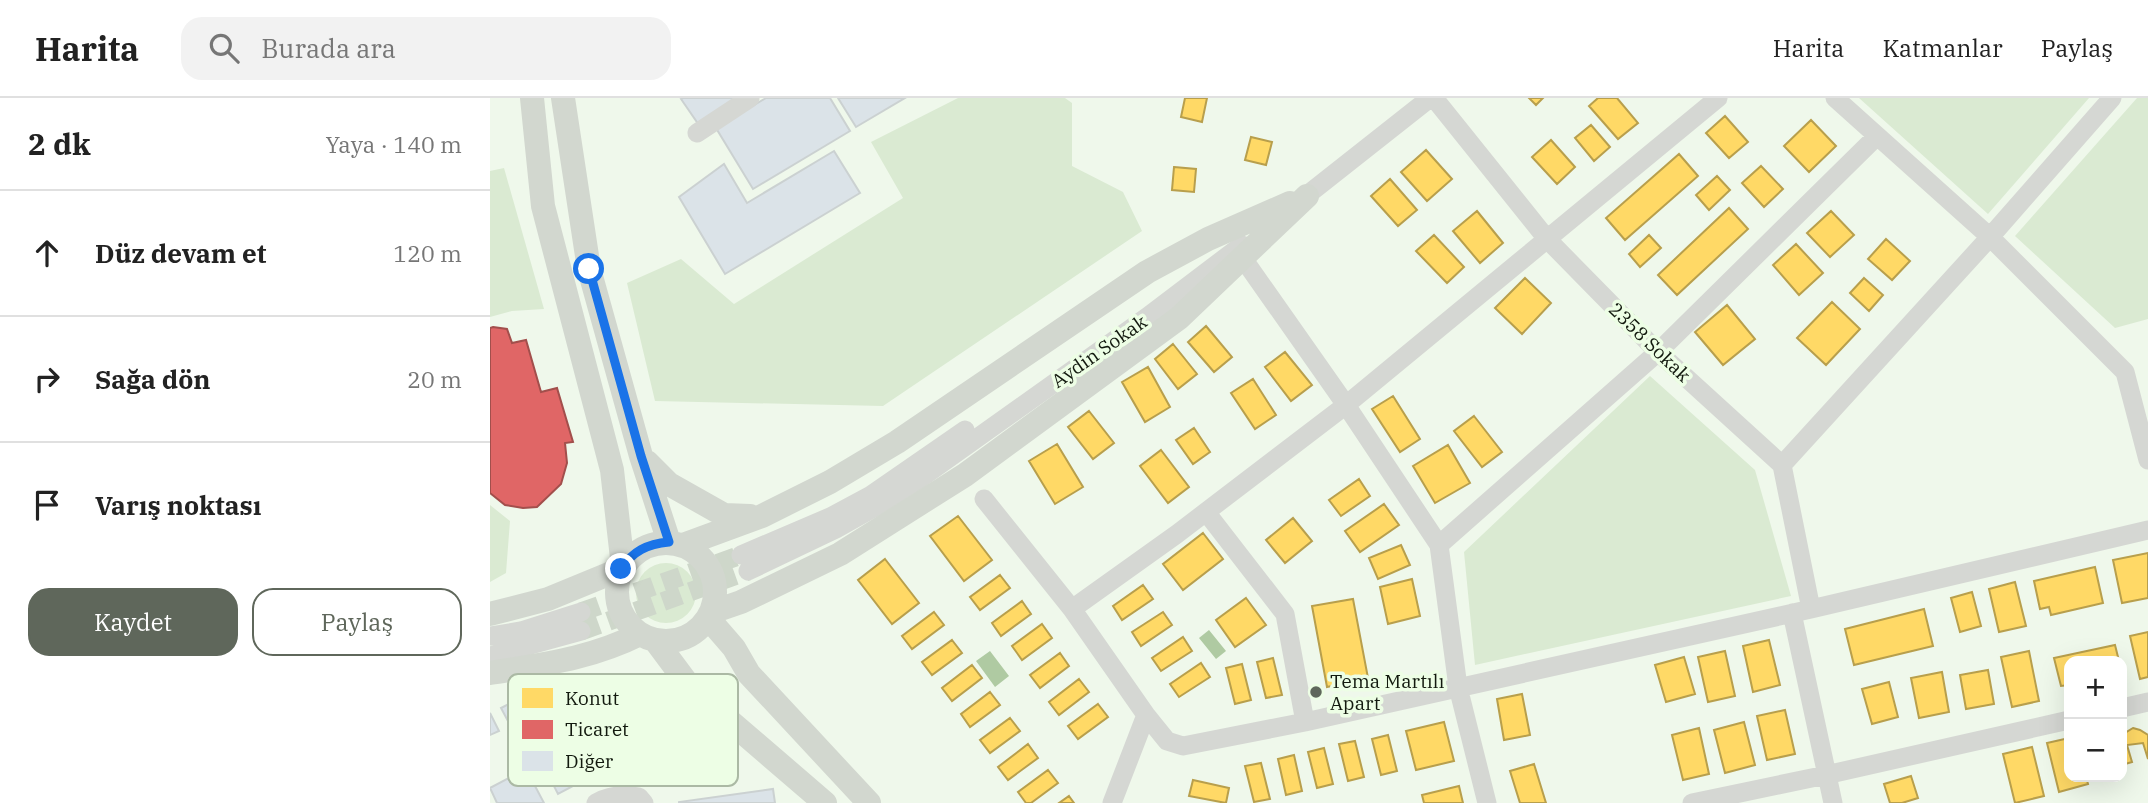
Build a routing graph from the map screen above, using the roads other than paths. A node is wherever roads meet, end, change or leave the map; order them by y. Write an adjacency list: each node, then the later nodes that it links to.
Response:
1 (533, 98): 26 (main road)
2 (563, 98): 16 (main road)
3 (750, 98): 8 (street)
4 (1432, 98): 10 (street, Aydin Sokak); 12 (street, 2358 Sokak)
5 (1718, 98): 12 (street)
6 (1835, 98): 9 (street)
7 (2112, 98): 11 (street)
8 (697, 132)
9 (1878, 136): 11 (street); 14 (street)
10 (1307, 196): 13 (main road); 21 (main road); 25 (street, Aydin Sokak)
11 (1990, 237): 17 (street); 18 (street)
12 (1547, 239): 14 (street, 2358 Sokak); 15 (street)
13 (1242, 257): 15 (street); 30 (main road)
14 (1658, 352): 18 (street, 2358 Sokak); 24 (street)
15 (1346, 405): 20 (street); 24 (street)
16 (641, 456): 21 (main road); 23 (main road)
17 (2148, 460)
18 (1782, 465): 28 (street)
19 (984, 499): 27 (street)
20 (1206, 512): 27 (street); 41 (street)
21 (762, 516): 23 (main road)
22 (2148, 530): 28 (street)
23 (676, 544): 26 (main road); 30 (main road)
24 (1439, 545): 36 (street)
25 (745, 563)
26 (622, 568): 29 (main road); 32 (main road)
27 (1072, 609): 39 (street)
28 (1801, 611): 36 (street); 43 (street)
29 (490, 614)
30 (710, 615): 32 (main road); 47 (main road)
31 (490, 636): 33 (street)
32 (648, 637): 34 (main road); 35 (main road)
33 (490, 656)
34 (490, 673)
35 (679, 674)
36 (1458, 687): 41 (street); 49 (street)
37 (2148, 702): 38 (street)
38 (2127, 707)
39 (1146, 715): 41 (street); 48 (street)
40 (2064, 721): 43 (street)
41 (1304, 722)
42 (738, 728): 46 (main road)
43 (1826, 775): 50 (street); 51 (street)
44 (596, 803): 45 (street)
45 (644, 803)
46 (825, 803)
47 (869, 803)
48 (1112, 803)
49 (1487, 803)
50 (1692, 803)
51 (1833, 803)

